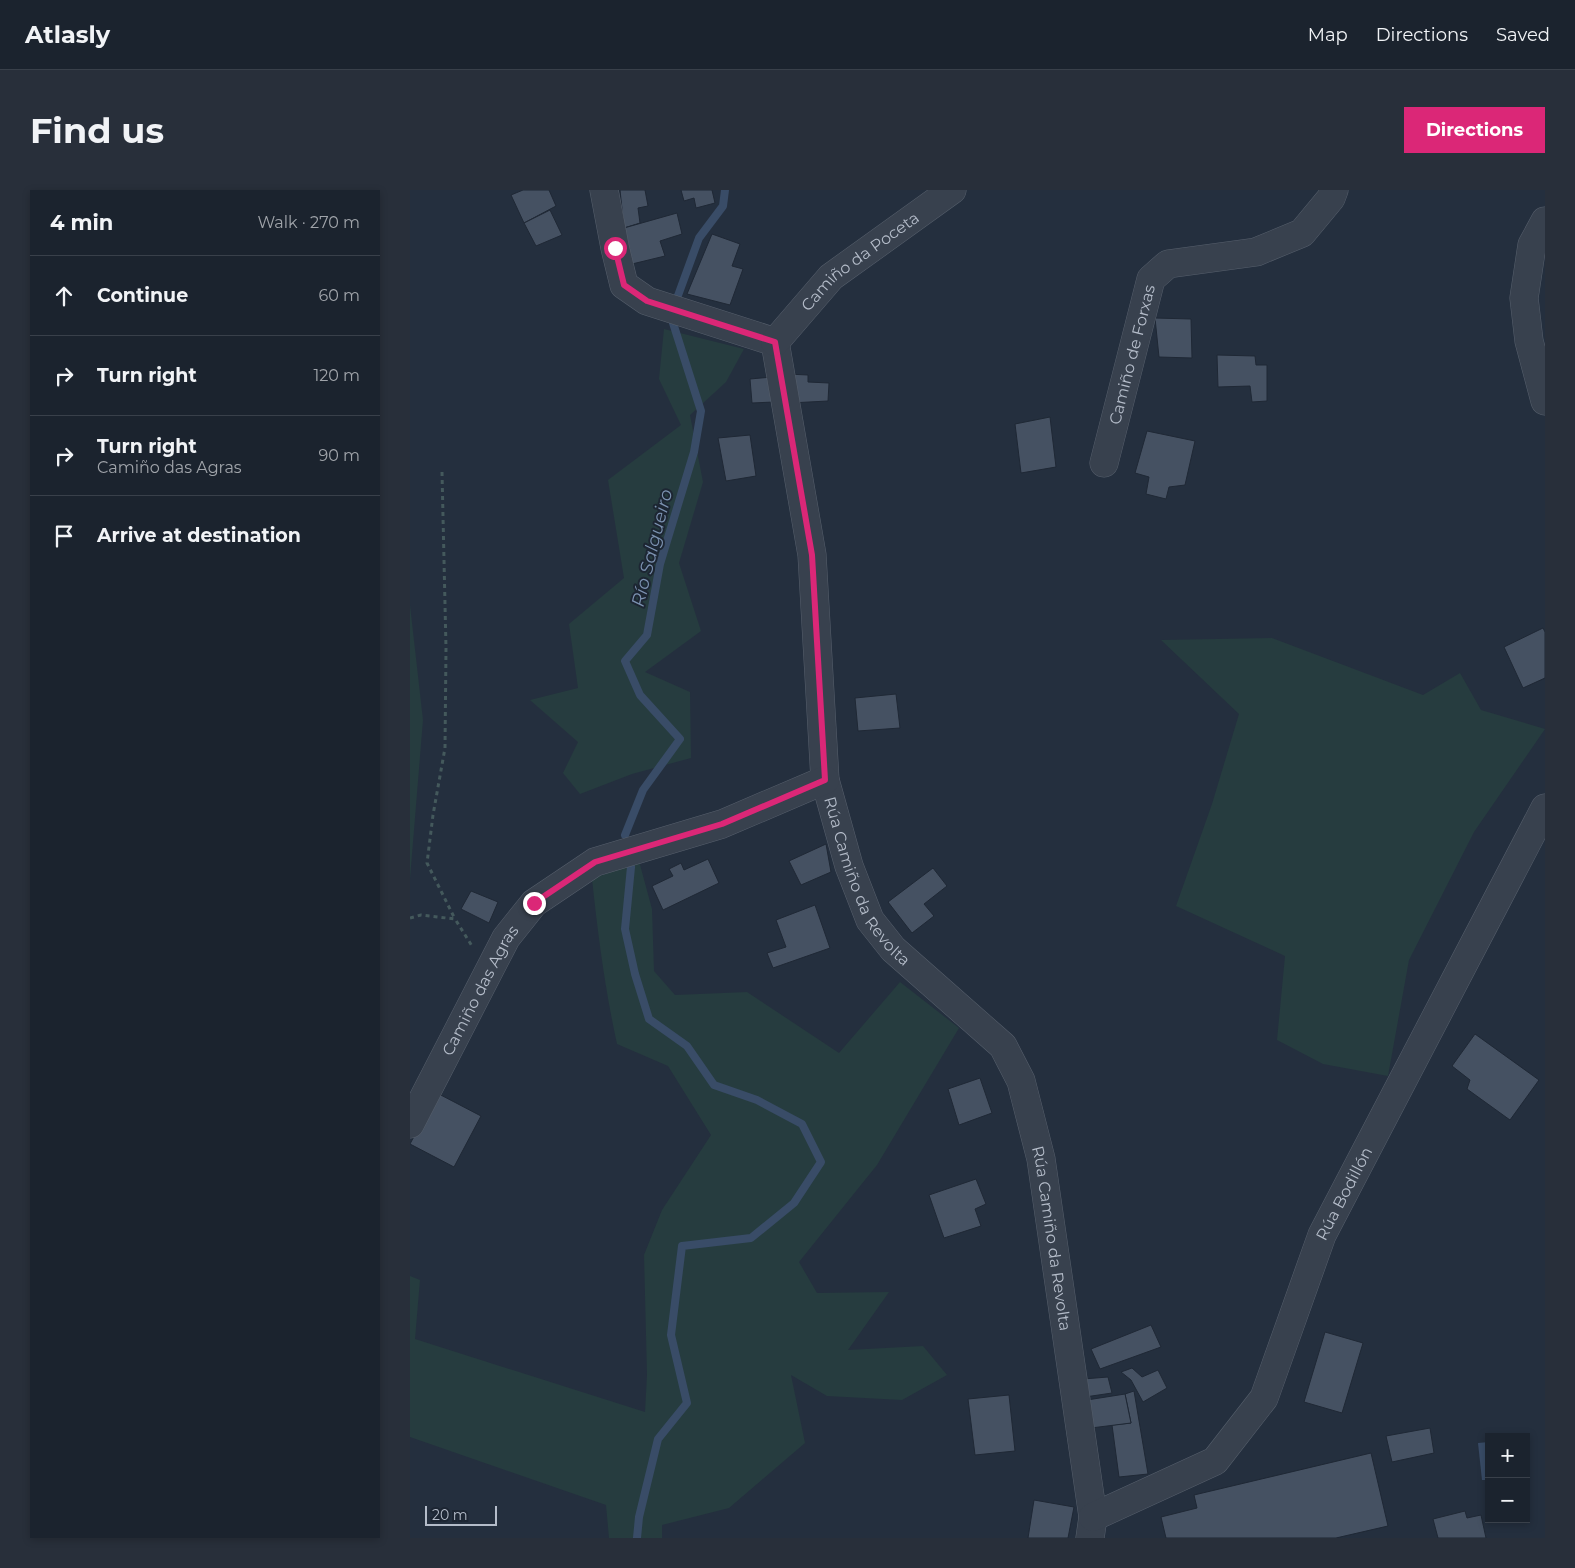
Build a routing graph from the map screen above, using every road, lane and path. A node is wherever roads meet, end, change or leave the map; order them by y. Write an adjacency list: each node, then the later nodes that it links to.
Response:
1 (604, 190): 5 (street)
2 (952, 190): 5 (street, Camiño da Poceta)
3 (1334, 190): 7 (street, Camiño de Forxas)
4 (1545, 221): 6 (street)
5 (775, 342): 9 (street, Rúa Camiño da Revolta)
6 (1545, 401)
7 (1104, 462)
8 (442, 472): 12 (path)
9 (825, 780): 13 (street, Camiño das Agras); 15 (street, Rúa Camiño da Revolta)
10 (1545, 808): 15 (street, Rúa Bodillón)
11 (410, 918): 12 (path)
12 (455, 919): 13 (path)
13 (488, 972): 14 (street, Camiño das Agras)
14 (410, 1124)
15 (1091, 1528)

